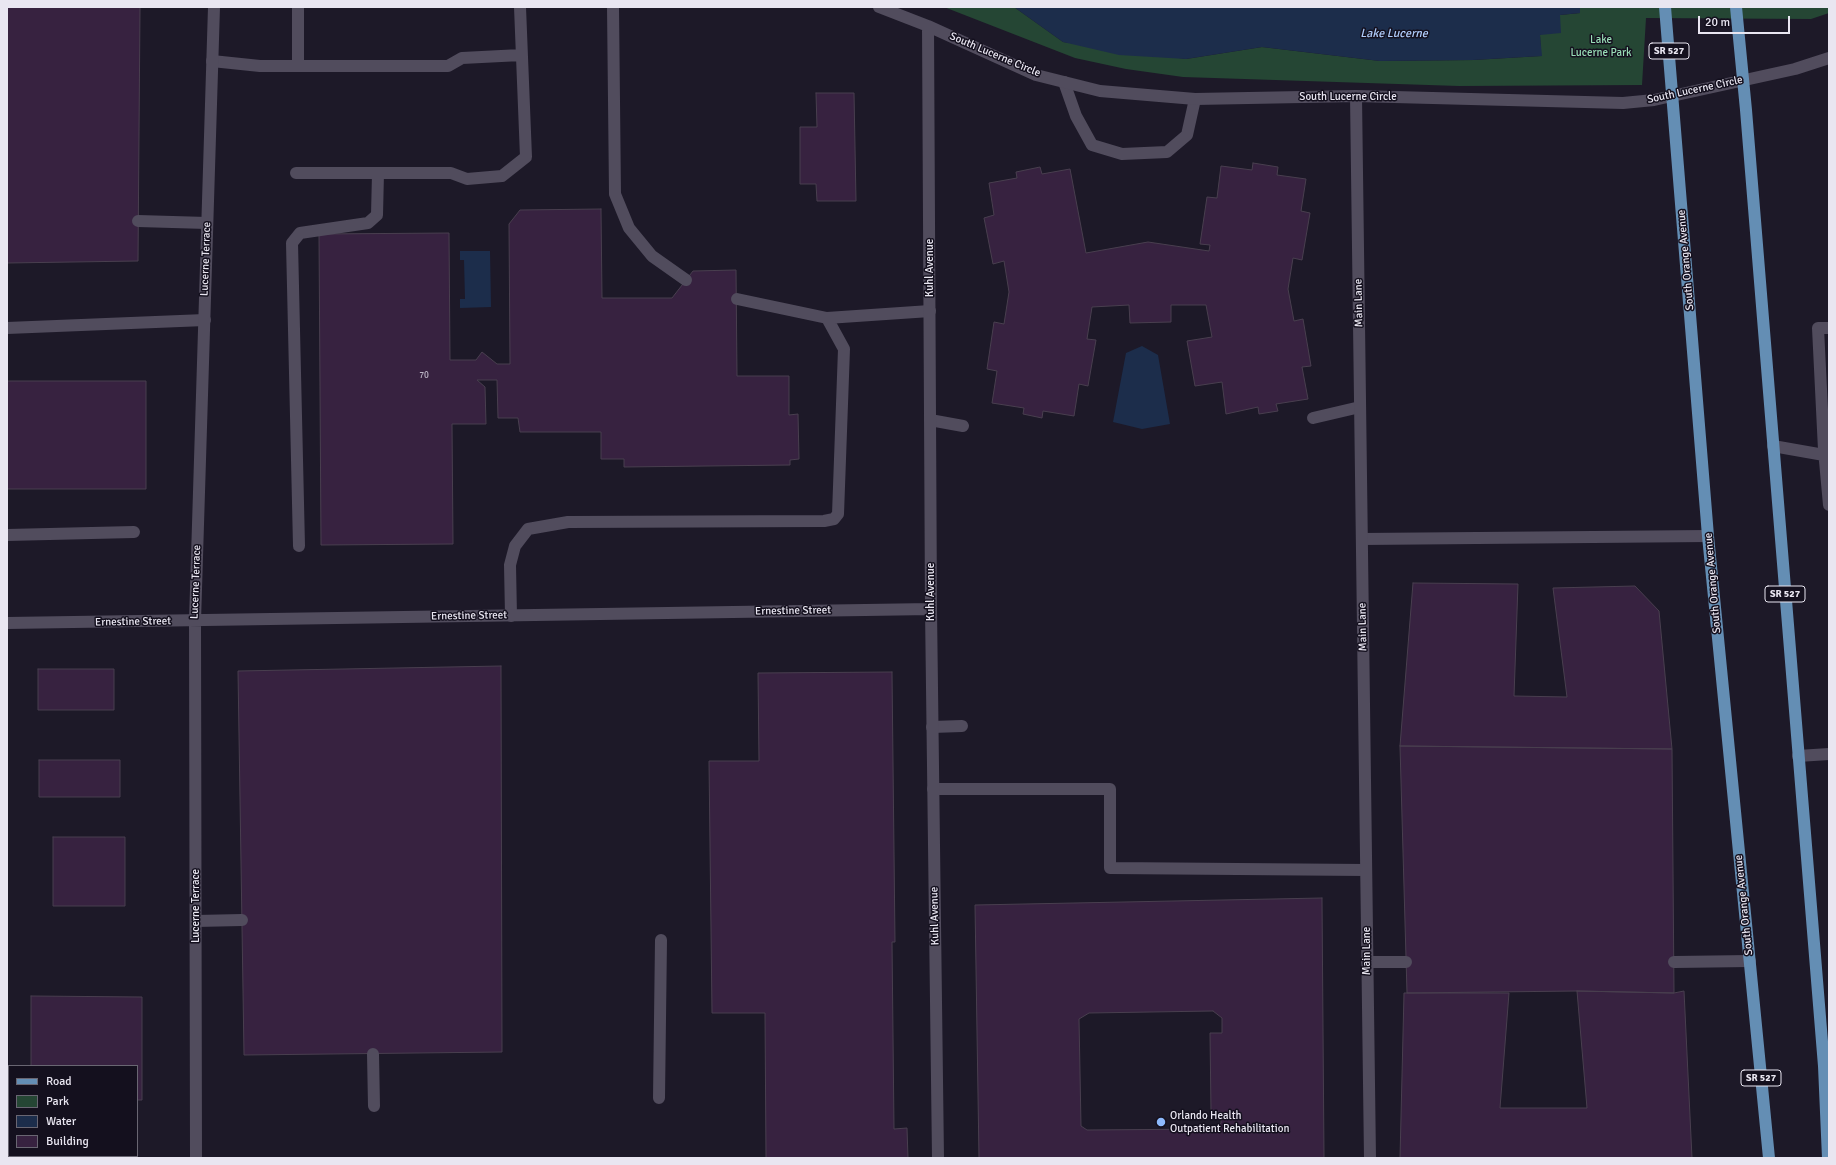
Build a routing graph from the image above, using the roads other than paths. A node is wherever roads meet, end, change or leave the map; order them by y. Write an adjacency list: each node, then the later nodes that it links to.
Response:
1 (214, 7): 11 (street, Lucerne Terrace)
2 (298, 7): 12 (street)
3 (520, 7): 9 (street)
4 (613, 7): 22 (street)
5 (879, 7): 8 (street, South Lucerne Circle)
6 (1665, 7): 16 (main road, South Orange Avenue / SR 527)
7 (1736, 7): 13 (main road, SR 527)
8 (928, 26): 14 (street, South Lucerne Circle); 24 (street, Kuhl Avenue)
9 (522, 55): 12 (street); 19 (street)
10 (1829, 58): 13 (street, South Lucerne Circle)
11 (212, 61): 12 (street); 21 (street, Lucerne Terrace)
12 (298, 66)
13 (1743, 80): 16 (street, South Lucerne Circle); 33 (main road, SR 527)
14 (1064, 82): 17 (street, South Lucerne Circle); 17 (street)
15 (1356, 96): 16 (street, South Lucerne Circle); 17 (street, South Lucerne Circle); 29 (street, Main Lane)
16 (1672, 96): 38 (main road, South Orange Avenue / SR 527)
17 (1196, 99)
18 (296, 173): 19 (street)
19 (378, 173): 40 (street)
20 (138, 221): 21 (street)
21 (207, 223): 26 (street, Lucerne Terrace)
22 (686, 280)
23 (737, 298): 25 (street)
24 (930, 311): 25 (street); 31 (street, Kuhl Avenue)
25 (827, 318): 42 (street)
26 (204, 320): 27 (street); 43 (street, Lucerne Terrace)
27 (7, 328)
28 (1829, 328): 34 (street)
29 (1360, 407): 30 (street); 39 (street, Main Lane)
30 (1313, 418)
31 (930, 420): 32 (street); 41 (street, Kuhl Avenue)
32 (963, 426)
33 (1773, 446): 34 (street); 48 (main road, SR 527)
34 (1824, 455): 35 (street)
35 (1829, 505)
36 (134, 532): 37 (street)
37 (7, 535)
38 (1708, 536): 39 (street); 54 (main road, South Orange Avenue / SR 527)
39 (1362, 539): 50 (street, Main Lane)
40 (299, 546)
41 (931, 609): 42 (street, Ernestine Street); 46 (street, Kuhl Avenue)
42 (511, 616): 43 (street, Ernestine Street)
43 (195, 621): 44 (street, Ernestine Street); 52 (street, Lucerne Terrace)
44 (7, 623)
45 (962, 726): 46 (street)
46 (932, 727): 49 (street, Kuhl Avenue)
47 (1829, 754): 48 (street)
48 (1798, 756): 59 (main road, SR 527)
49 (933, 789): 50 (street); 63 (street, Kuhl Avenue)
50 (1366, 870): 55 (street, Main Lane)
51 (242, 920): 52 (street)
52 (196, 921): 62 (street, Lucerne Terrace)
53 (661, 940): 60 (street)
54 (1750, 961): 57 (street); 65 (main road, South Orange Avenue / SR 527)
55 (1367, 962): 56 (street); 64 (street, Main Lane)
56 (1406, 962)
57 (1674, 962)
58 (373, 1054): 61 (street)
59 (1826, 1066): 66 (main road, SR 527)
60 (659, 1098)
61 (374, 1106)
62 (196, 1158)
63 (938, 1158)
64 (1370, 1158)
65 (1769, 1158)
66 (1828, 1158)

